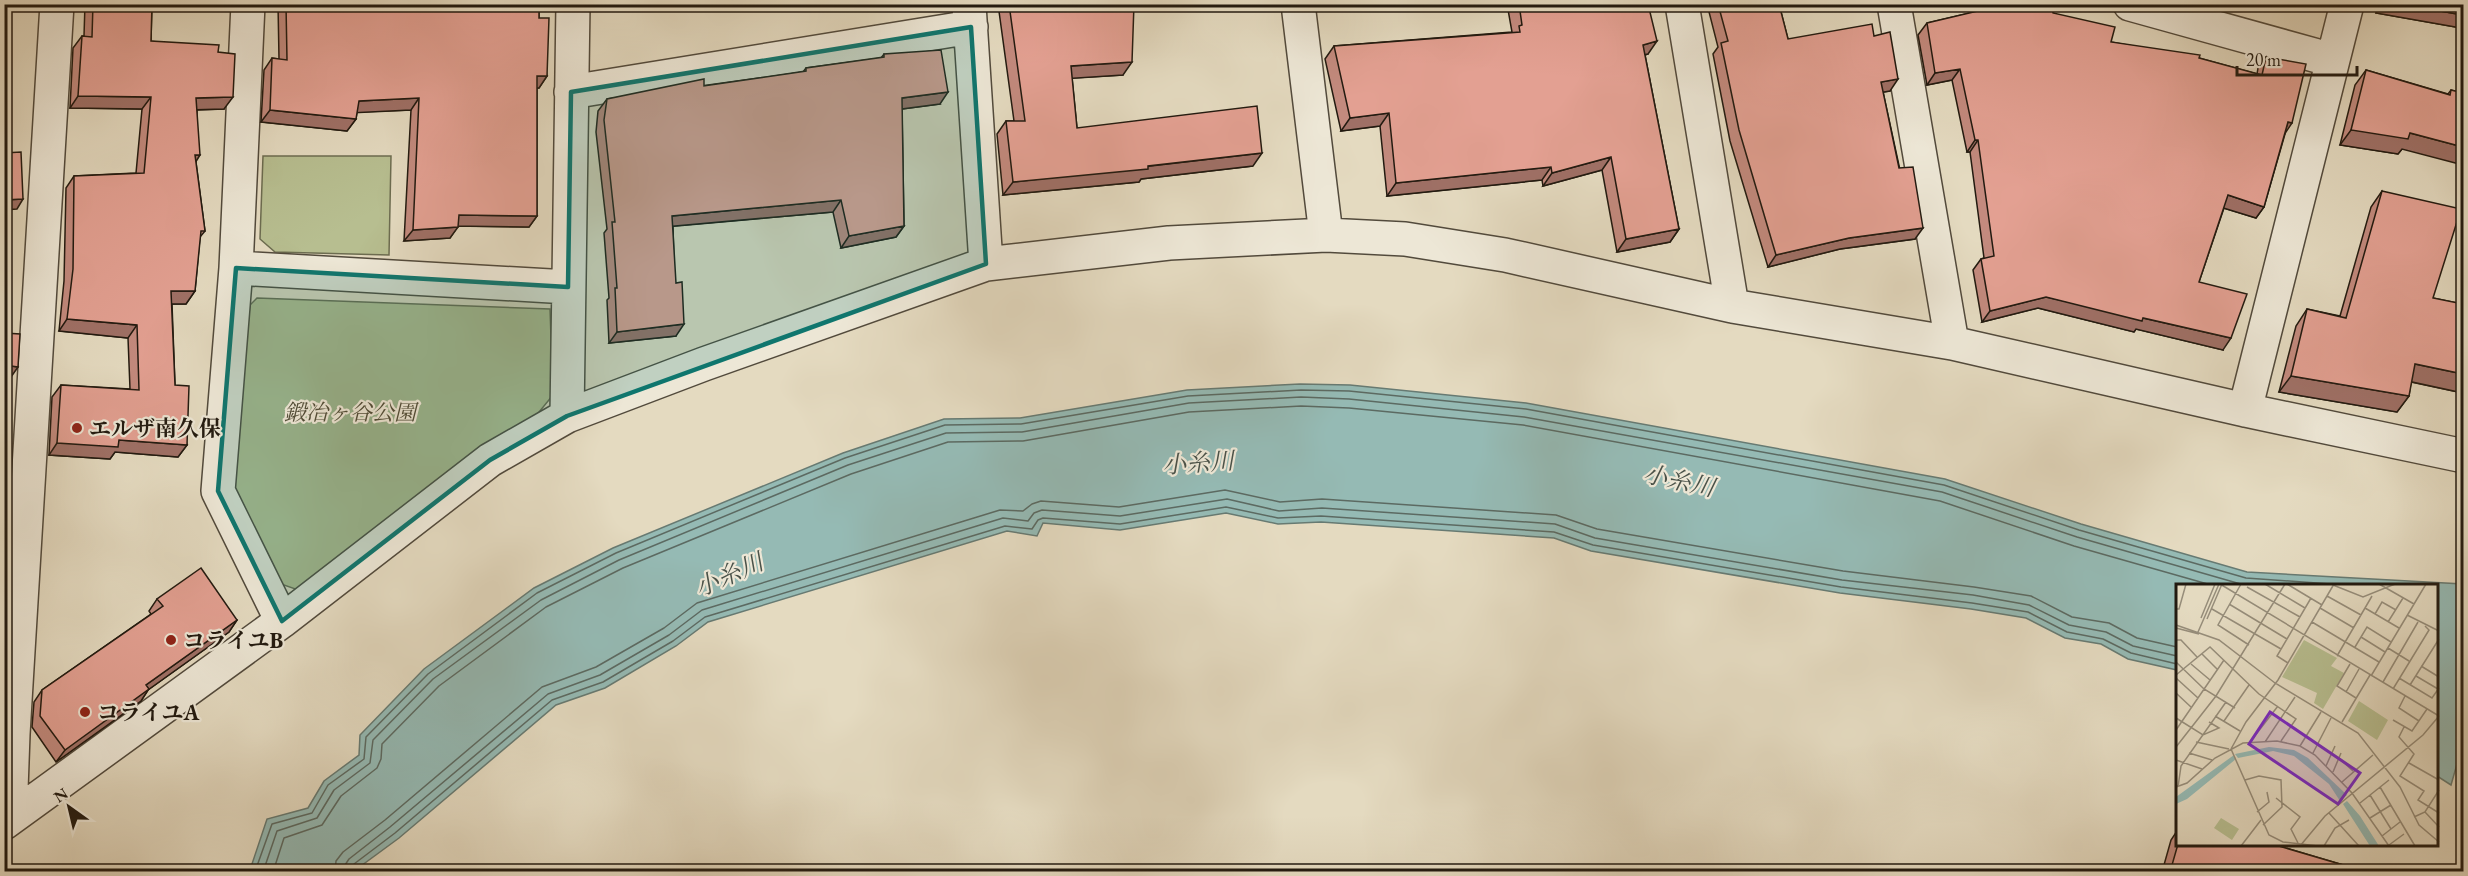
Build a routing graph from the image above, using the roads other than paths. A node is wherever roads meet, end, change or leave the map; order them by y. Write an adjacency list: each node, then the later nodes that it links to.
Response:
1 (57, 4): 22 (street)
2 (248, 4): 14 (street)
3 (573, 4): 11 (street)
4 (1298, 4): 12 (street)
5 (1682, 4): 16 (street)
6 (1894, 4): 17 (street)
7 (2130, 4): 10 (street)
8 (2347, 4): 10 (street)
9 (970, 16): 11 (street); 13 (street)
10 (2332, 60): 18 (street)
11 (571, 92): 15 (street)
12 (1326, 235): 13 (street); 16 (street)
13 (986, 264): 19 (street)
14 (236, 268): 15 (street); 21 (street)
15 (568, 287): 19 (street)
16 (1732, 306): 17 (street)
17 (1952, 343): 18 (street)
18 (2245, 410): 20 (street)
19 (567, 416): 21 (street)
20 (2463, 456)
21 (282, 621): 22 (street)
22 (7, 821)

